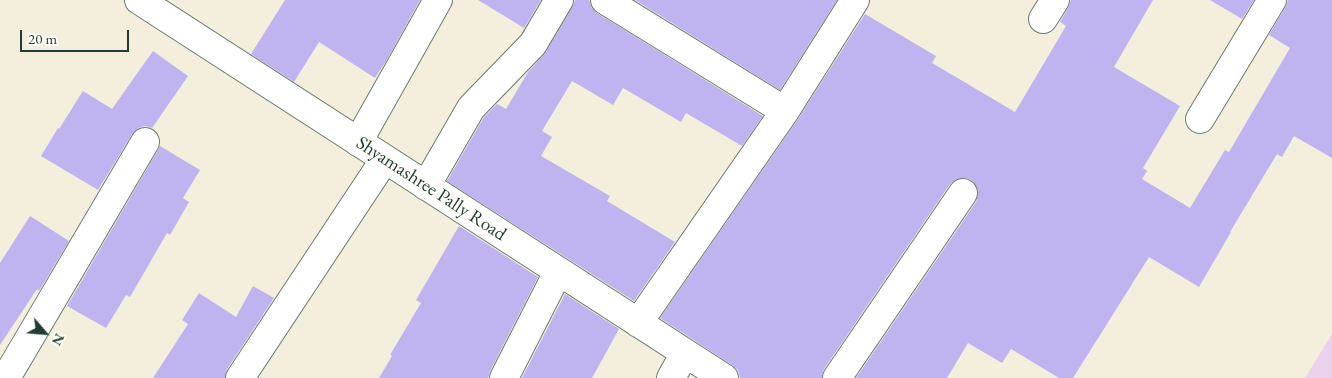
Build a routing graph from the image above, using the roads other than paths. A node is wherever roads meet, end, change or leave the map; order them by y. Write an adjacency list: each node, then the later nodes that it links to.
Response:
1 (139, 0): 10 (street, Shyamashree Pally Road)
2 (438, 0): 10 (street)
3 (559, 0): 12 (street)
4 (604, 0): 7 (street)
5 (855, 0): 7 (street)
6 (1272, 0): 8 (street)
7 (785, 111): 15 (street)
8 (1200, 119)
9 (145, 142): 17 (street)
10 (358, 142): 11 (street, Shyamashree Pally Road)
11 (384, 159): 12 (street, Shyamashree Pally Road); 18 (street)
12 (426, 186): 14 (street, Shyamashree Pally Road)
13 (963, 193): 22 (street)
14 (558, 272): 15 (street, Shyamashree Pally Road); 19 (street)
15 (638, 323): 16 (street, Shyamashree Pally Road)
16 (686, 353): 20 (street); 21 (street, Shyamashree Pally Road)
17 (6, 378)
18 (240, 378)
19 (504, 378)
20 (671, 378)
21 (724, 378)
22 (837, 378)

